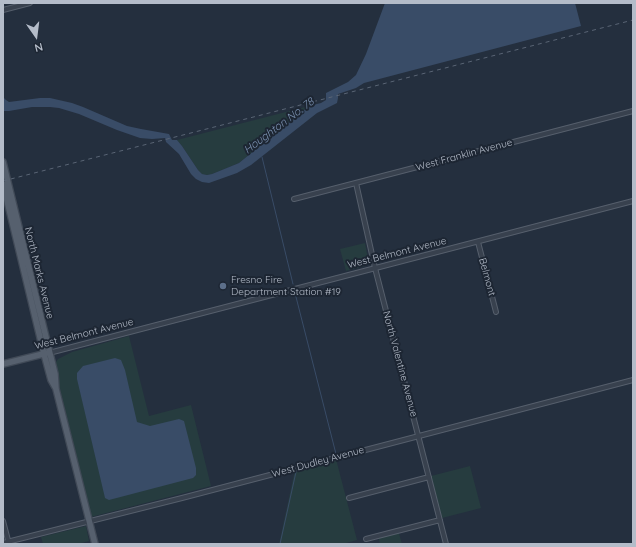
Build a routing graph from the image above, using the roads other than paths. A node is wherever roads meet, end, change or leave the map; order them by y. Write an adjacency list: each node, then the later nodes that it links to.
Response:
1 (30, 3): 2 (street)
2 (3, 10)
3 (633, 110): 5 (street, West Franklin Avenue)
4 (3, 162): 12 (main road, North Marks Avenue)
5 (356, 183): 7 (street, West Franklin Avenue); 10 (street, North Valentine Avenue)
6 (3, 184): 12 (main road, North Marks Avenue)
7 (294, 199)
8 (633, 201): 9 (street, West Belmont Avenue)
9 (478, 242): 10 (street, West Belmont Avenue); 11 (street, Belmont)
10 (375, 268): 12 (street, West Belmont Avenue); 15 (street, North Valentine Avenue)
11 (496, 312)
12 (46, 353): 13 (main road, West Belmont Avenue); 20 (main road, North Marks Avenue)
13 (3, 364)
14 (633, 380): 15 (street, West Dudley Avenue)
15 (418, 436): 16 (street, North Valentine Avenue); 20 (street, West Dudley Avenue)
16 (429, 477): 17 (street); 18 (street, North Valentine Avenue)
17 (349, 498)
18 (440, 520): 21 (street); 25 (street, North Valentine Avenue)
19 (3, 521): 23 (street)
20 (89, 521): 23 (street, West Dudley Avenue); 24 (main road, North Marks Avenue)
21 (366, 539)
22 (3, 543): 23 (street, West Dudley Avenue)
23 (8, 543)
24 (95, 544)
25 (446, 544)

